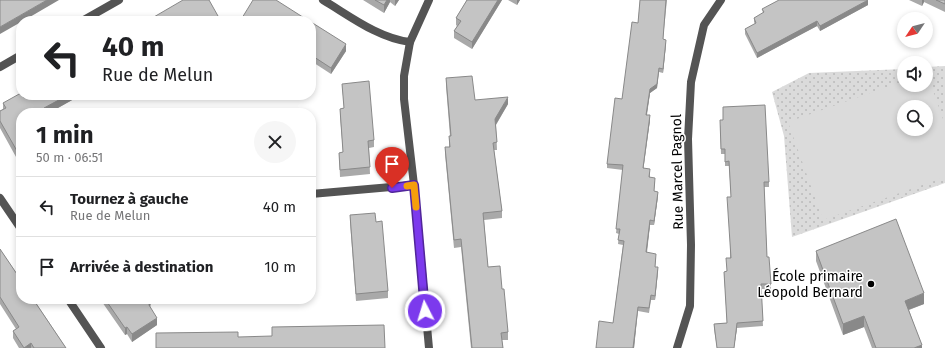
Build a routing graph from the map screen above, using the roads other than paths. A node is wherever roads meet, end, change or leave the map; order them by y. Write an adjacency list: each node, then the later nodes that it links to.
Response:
1 (119, 0): 5 (street)
2 (323, 0): 6 (street)
3 (429, 0): 6 (street)
4 (721, 0): 16 (street, Rue Marcel Pagnol)
5 (91, 16)
6 (410, 42): 9 (street)
7 (16, 58): 8 (street)
8 (0, 67)
9 (414, 185): 10 (street); 15 (street)
10 (316, 194)
11 (0, 198): 12 (street)
12 (16, 222)
13 (71, 304): 14 (street)
14 (100, 348)
15 (428, 348)
16 (677, 348)

